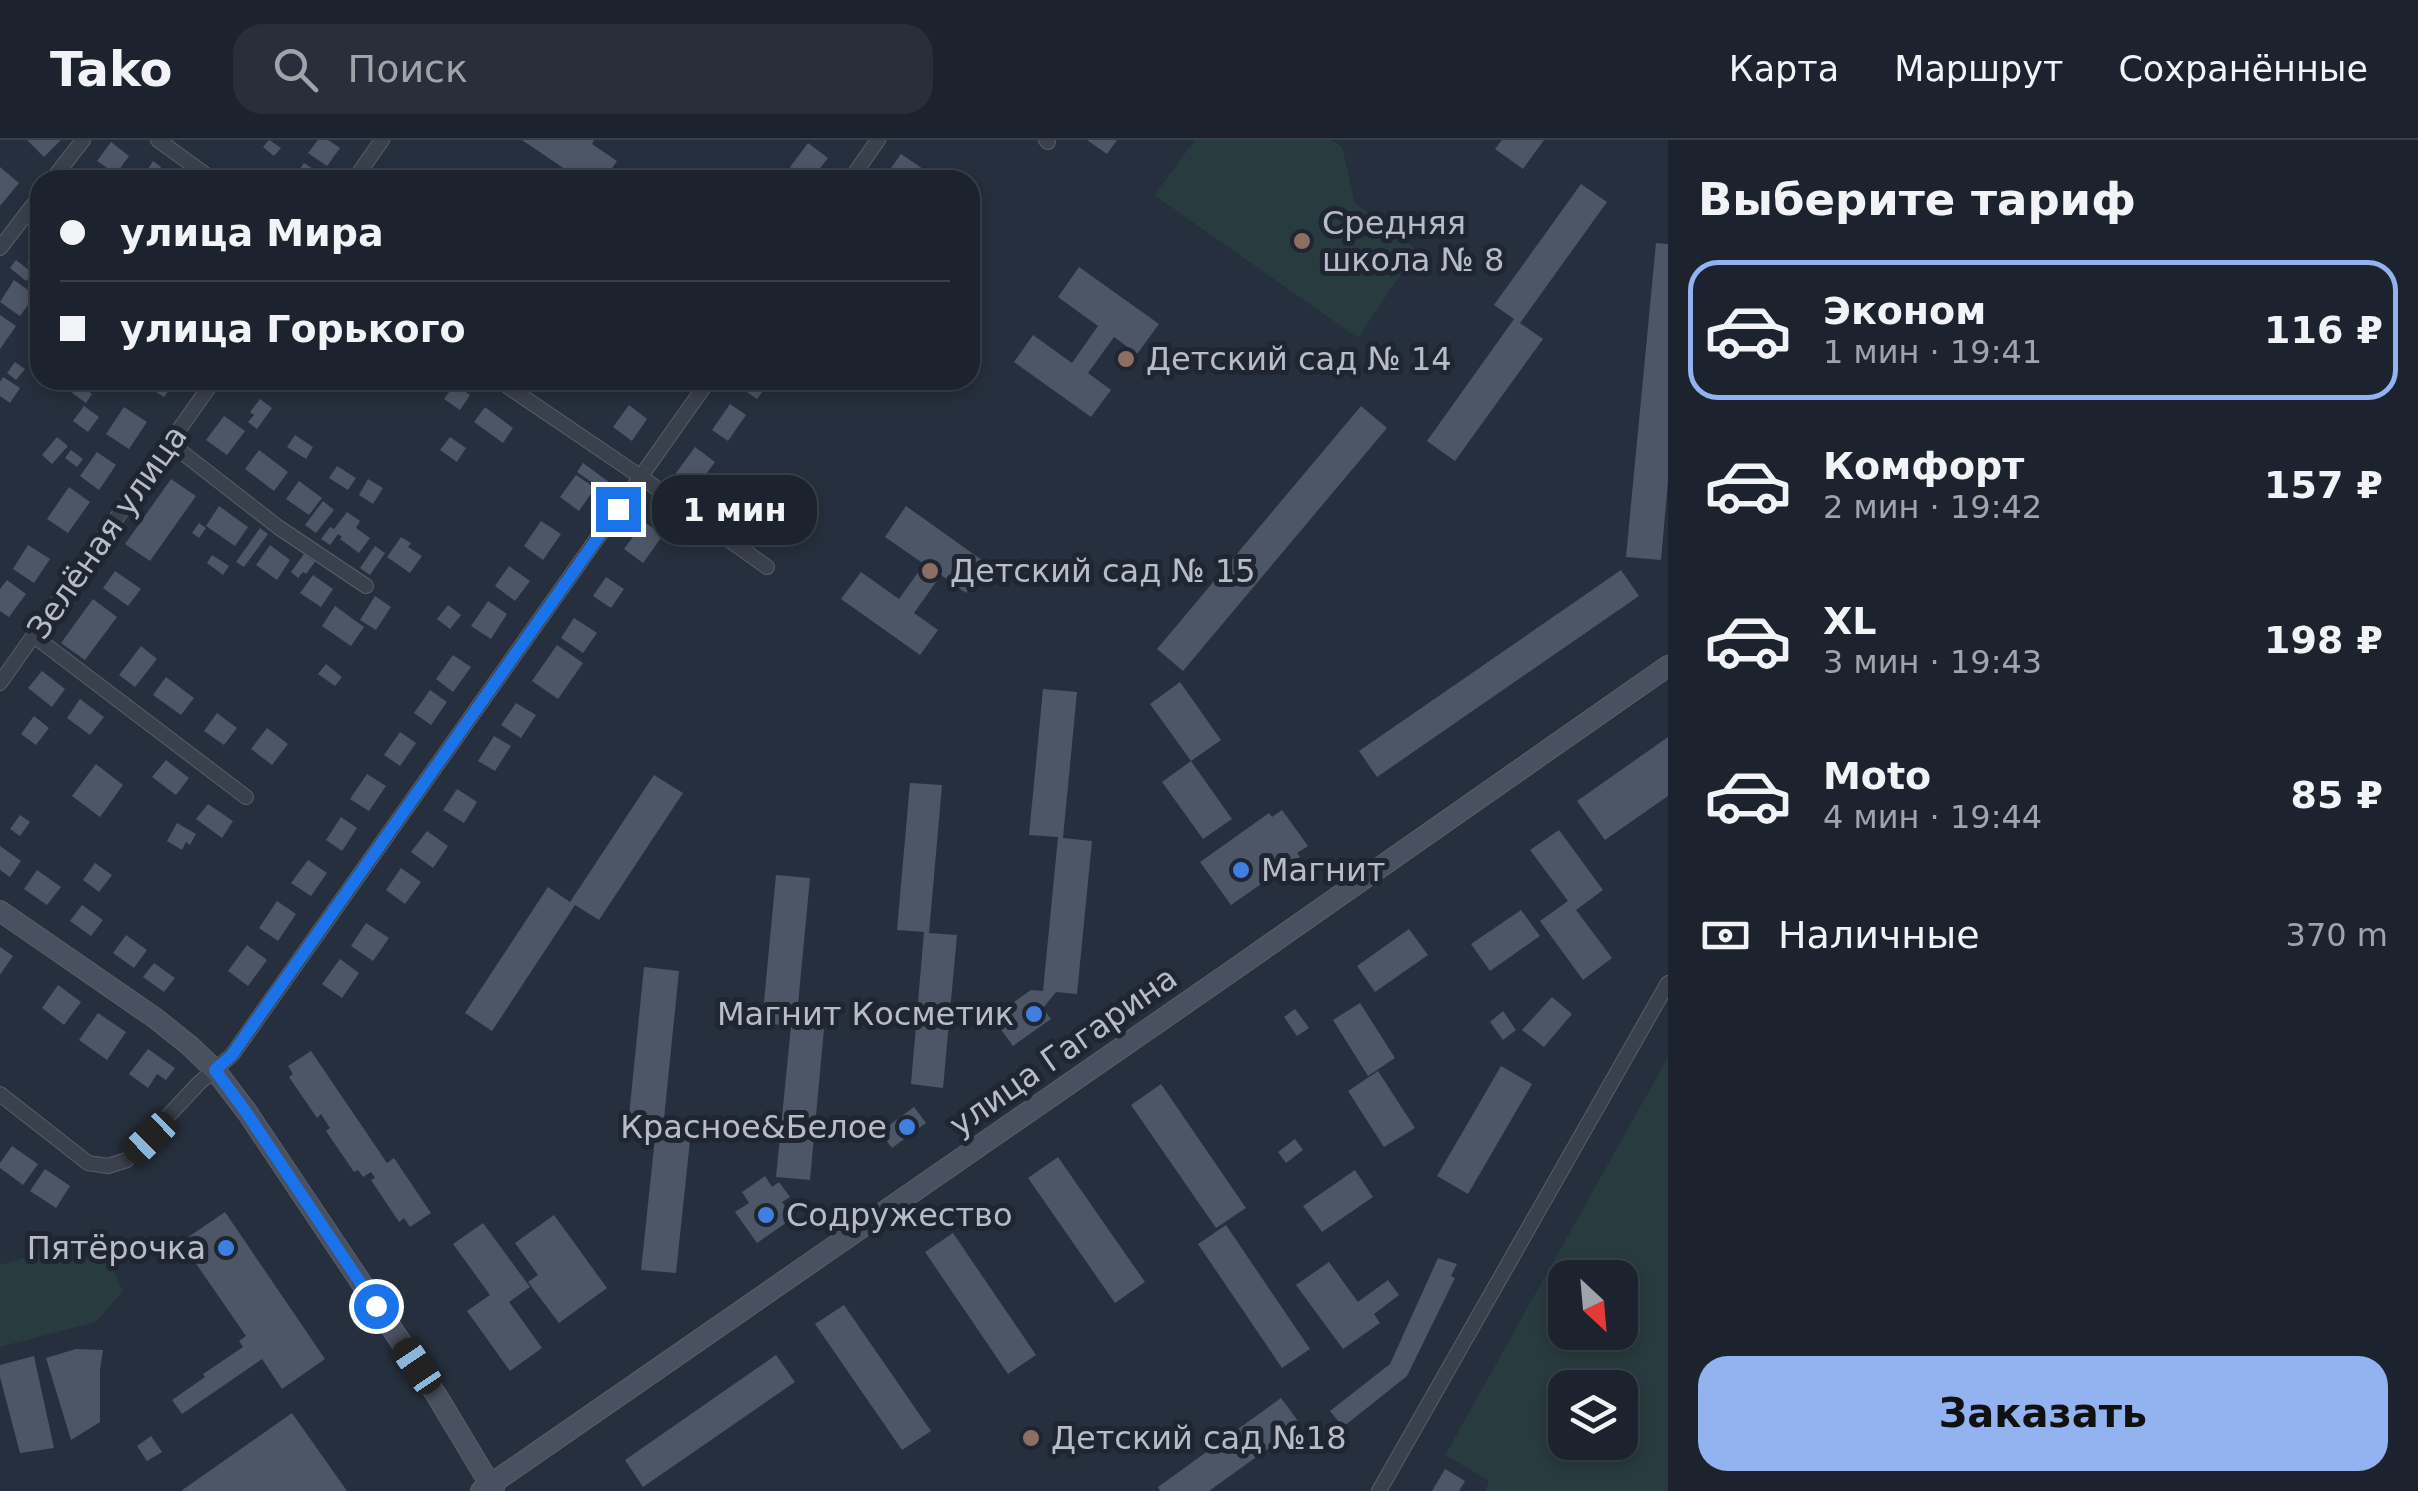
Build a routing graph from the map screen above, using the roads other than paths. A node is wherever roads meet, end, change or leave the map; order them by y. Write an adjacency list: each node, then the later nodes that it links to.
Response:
1 (83, 140): 5 (street)
2 (158, 140): 6 (street)
3 (382, 140): 7 (street)
4 (878, 140): 8 (street)
5 (60, 170)
6 (199, 170)
7 (361, 170)
8 (857, 170)
9 (30, 209): 10 (street)
10 (0, 248)
11 (207, 390): 14 (street, Зелёная улица)
12 (513, 390): 15 (street)
13 (702, 390): 15 (street)
14 (170, 444): 17 (street); 18 (street, Зелёная улица)
15 (641, 477): 16 (street); 24 (street)
16 (766, 567)
17 (366, 586)
18 (34, 636): 20 (street, Зелёная улица); 21 (street)
19 (1668, 666): 26 (main road, улица Гагарина)
20 (0, 683)
21 (246, 797)
22 (0, 910): 24 (main road)
23 (1668, 983): 27 (street)
24 (215, 1070): 25 (street); 26 (main road)
25 (0, 1094)
26 (489, 1489)
27 (1379, 1491)

